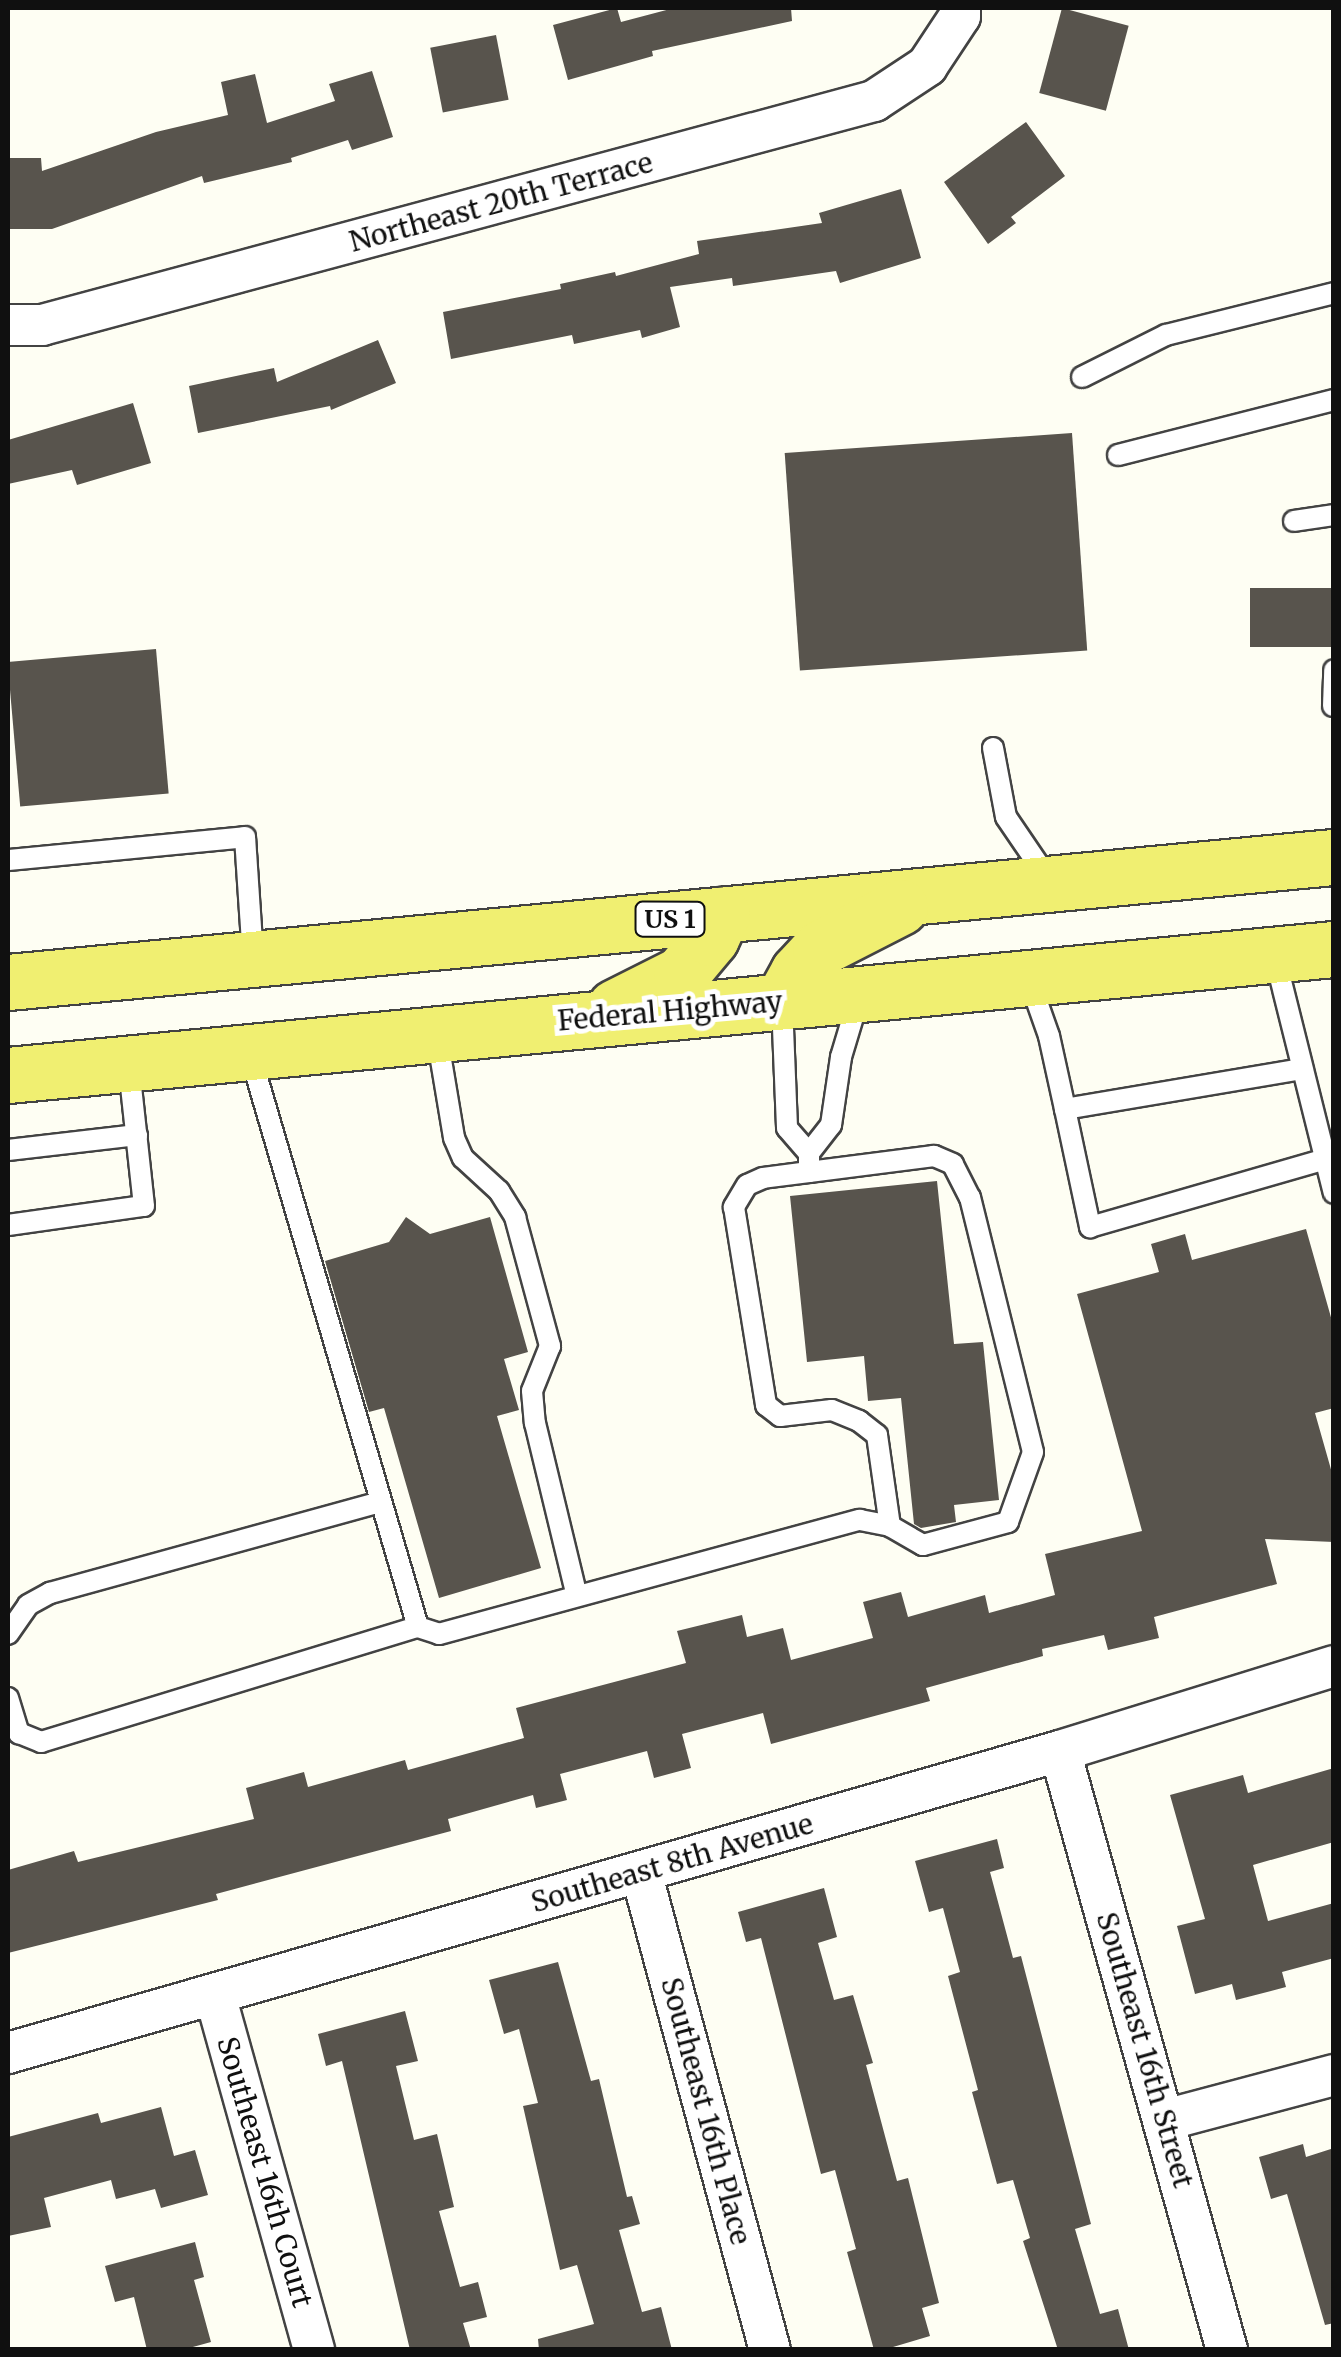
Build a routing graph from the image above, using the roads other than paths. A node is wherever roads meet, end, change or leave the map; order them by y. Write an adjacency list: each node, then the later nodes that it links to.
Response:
1 (960, 12): 3 (street, Northeast 20th Terrace)
2 (1334, 294): 4 (lane)
3 (8, 325)
4 (1082, 377)
5 (1334, 400): 6 (lane)
6 (1118, 454)
7 (1334, 515): 8 (lane)
8 (1294, 521)
9 (1334, 670): 10 (lane)
10 (1333, 706): 11 (lane)
11 (1334, 714)
12 (993, 748): 15 (lane)
13 (1334, 857): 15 (main road, US 1)
14 (8, 860): 20 (lane)
15 (1053, 886): 16 (main road, US 1)
16 (925, 894): 17 (main road, US 1); 24 (main road)
17 (722, 914): 20 (main road, US 1); 25 (main road)
18 (1334, 949): 19 (main road, Federal Highway)
19 (1274, 955): 21 (main road, Federal Highway); 29 (lane)
20 (254, 958): 22 (main road, US 1)
21 (1028, 978): 23 (main road, Federal Highway); 31 (lane)
22 (16, 984)
23 (860, 994): 24 (main road, Federal Highway); 35 (lane)
24 (782, 1001): 25 (main road, Federal Highway); 35 (lane)
25 (590, 1019): 26 (main road, Federal Highway)
26 (437, 1034): 27 (main road, Federal Highway); 40 (lane)
27 (249, 1052): 28 (main road, Federal Highway); 38 (lane)
28 (129, 1063): 30 (main road, Federal Highway); 32 (lane)
29 (1302, 1069): 31 (lane); 34 (lane)
30 (8, 1074)
31 (1065, 1109): 34 (lane)
32 (137, 1136): 33 (lane); 37 (lane)
33 (8, 1150)
34 (1325, 1159): 36 (lane)
35 (809, 1163): 39 (lane); 39 (lane)
36 (1334, 1193)
37 (8, 1225)
38 (381, 1502): 41 (lane); 42 (lane)
39 (890, 1526): 40 (lane)
40 (577, 1596): 41 (lane)
41 (418, 1627): 44 (lane)
42 (8, 1634)
43 (1334, 1666): 45 (street, Southeast 8th Avenue)
44 (8, 1698)
45 (1060, 1751): 46 (street, Southeast 8th Avenue); 50 (street, Southeast 16th Street)
46 (642, 1872): 47 (street, Southeast 8th Avenue); 52 (street, Southeast 16th Place)
47 (215, 1995): 48 (street, Southeast 8th Avenue); 51 (street, Southeast 16th Court)
48 (8, 2053)
49 (1334, 2075): 50 (street)
50 (1166, 2120): 53 (street, Southeast 16th Street)
51 (314, 2350)
52 (770, 2350)
53 (1227, 2350)

